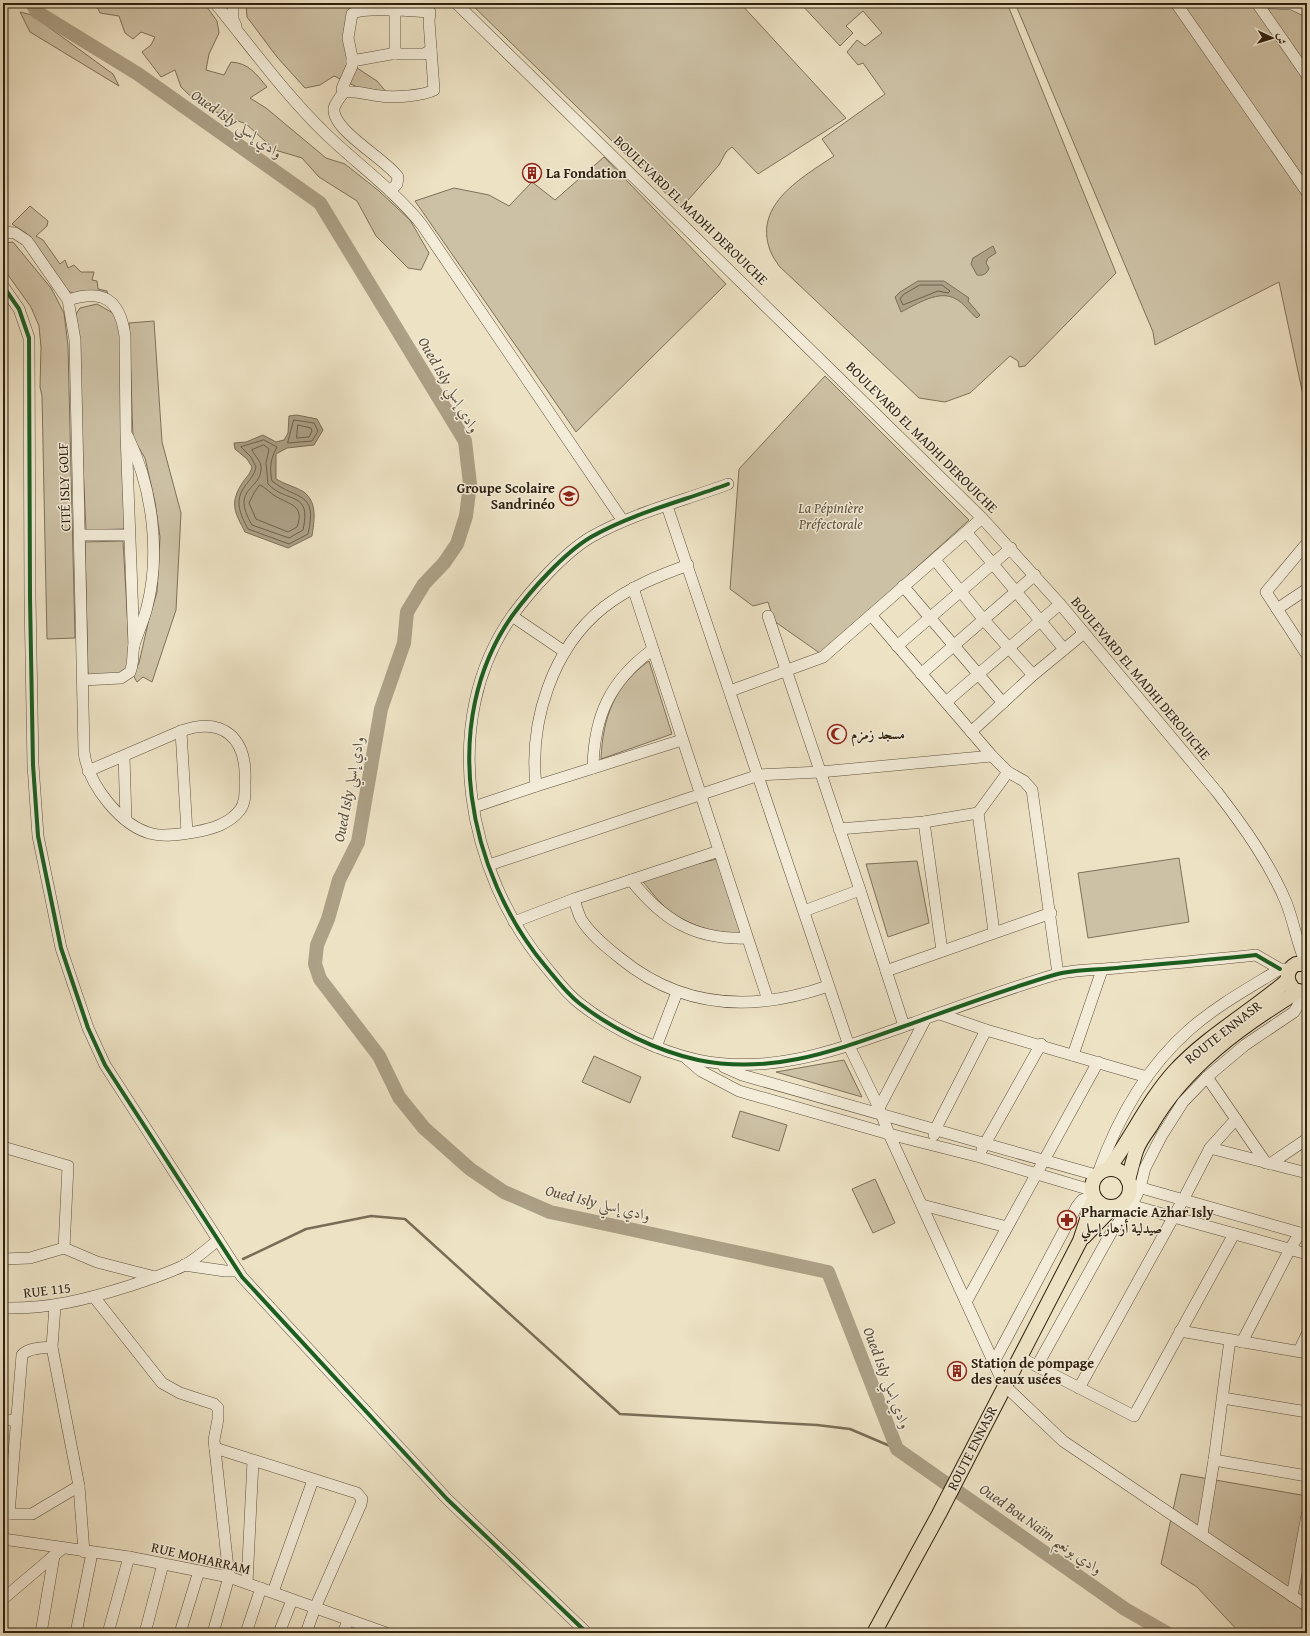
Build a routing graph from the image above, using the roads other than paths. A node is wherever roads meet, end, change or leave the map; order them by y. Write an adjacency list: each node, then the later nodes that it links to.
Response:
1 (215, 3): 9 (street)
2 (233, 3): 9 (street)
3 (456, 3): 23 (street, BOULEVARD EL MADHI DEROUICHE)
4 (1176, 3): 16 (street)
5 (1257, 3): 13 (street)
6 (1270, 3): 8 (street)
7 (395, 11): 10 (street); 11 (street); 12 (street)
8 (1307, 11)
9 (237, 30): 15 (street)
10 (431, 50): 11 (street); 14 (street)
11 (395, 54): 12 (street)
12 (352, 61): 14 (street)
13 (1307, 75)
14 (344, 92): 15 (street)
15 (390, 191): 24 (street)
16 (1307, 192)
17 (3, 232): 19 (street, CITÉ ISLY GOLF)
18 (3, 286): 138 (street)
19 (68, 300): 20 (street); 27 (street, CITÉ ISLY GOLF)
20 (126, 433): 26 (street); 48 (street)
21 (728, 484): 22 (street)
22 (667, 506): 24 (street); 31 (street)
23 (982, 518): 25 (street); 29 (street, BOULEVARD EL MADHI DEROUICHE)
24 (623, 521): 42 (street)
25 (967, 533): 30 (street); 32 (street)
26 (129, 535): 27 (street); 48 (street)
27 (80, 536): 60 (street, CITÉ ISLY GOLF)
28 (1307, 543): 40 (street)
29 (1011, 548): 32 (street); 33 (street, BOULEVARD EL MADHI DEROUICHE)
30 (935, 560): 34 (street); 37 (street)
31 (688, 565): 35 (street); 61 (street)
32 (993, 565): 37 (street); 38 (street)
33 (1035, 575): 38 (street); 39 (street, BOULEVARD EL MADHI DEROUICHE)
34 (903, 586): 41 (street); 44 (street)
35 (633, 588): 53 (street); 54 (street)
36 (1307, 589): 40 (street)
37 (961, 591): 44 (street); 45 (street)
38 (1016, 592): 45 (street); 46 (street)
39 (1060, 604): 46 (street); 47 (street, BOULEVARD EL MADHI DEROUICHE)
40 (1277, 609): 55 (street)
41 (871, 615): 49 (street); 56 (street)
42 (512, 616): 54 (street); 76 (street)
43 (768, 616): 56 (street)
44 (931, 619): 49 (street); 50 (street)
45 (984, 620): 50 (street); 51 (street)
46 (1042, 620): 51 (street); 52 (street)
47 (1084, 633): 52 (street); 93 (street, BOULEVARD EL MADHI DEROUICHE)
48 (134, 646): 60 (street)
49 (897, 646): 58 (street)
50 (954, 646): 57 (street); 58 (street)
51 (1008, 648): 57 (street); 59 (street)
52 (1064, 649): 59 (street)
53 (652, 650): 66 (street); 69 (street)
54 (566, 652): 74 (street)
55 (1307, 655)
56 (786, 672): 61 (street); 71 (street)
57 (978, 673): 62 (street); 63 (street)
58 (921, 674): 62 (street)
59 (1033, 675): 63 (street)
60 (83, 680): 70 (street, CITÉ ISLY GOLF)
61 (730, 691): 73 (street)
62 (946, 702): 65 (street)
63 (1003, 703): 65 (street)
64 (181, 731): 67 (street, CITÉ ISLY GOLF); 81 (street); 81 (street, CITÉ ISLY GOLF)
65 (971, 732): 68 (street)
66 (682, 740): 69 (street); 75 (street)
67 (124, 756): 70 (street, CITÉ ISLY GOLF); 78 (street)
68 (992, 756): 71 (street); 72 (street)
69 (593, 768): 74 (street)
70 (88, 771): 78 (street, CITÉ ISLY GOLF)
71 (820, 772): 73 (street); 80 (street)
72 (1008, 772): 77 (street); 88 (street)
73 (759, 775): 75 (street); 87 (street)
74 (536, 786): 76 (street)
75 (700, 794): 82 (street); 83 (street)
76 (474, 807): 83 (street)
77 (978, 813): 79 (street); 90 (street)
78 (126, 820): 81 (street, CITÉ ISLY GOLF)
79 (924, 822): 80 (street); 92 (street)
80 (839, 829): 85 (street)
81 (187, 833)
82 (719, 851): 84 (street); 91 (street)
83 (489, 865): 89 (street)
84 (631, 880): 86 (street); 91 (street)
85 (860, 890): 87 (street); 95 (street)
86 (574, 899): 89 (street); 99 (street)
87 (804, 911): 97 (street)
88 (1051, 914): 90 (street); 96 (street)
89 (514, 922): 106 (street)
90 (994, 932): 92 (street)
91 (747, 938): 100 (street)
92 (942, 951): 95 (street)
93 (1294, 969): 94 (street); 98 (main road); 112 (street); 126 (main road, ROUTE ENNASR)
94 (1102, 970): 96 (street); 108 (street)
95 (886, 971): 103 (street)
96 (1058, 974): 101 (street)
97 (828, 986): 100 (street); 107 (street)
98 (1304, 991): 113 (street); 129 (main road, ROUTE ENNASR)
99 (677, 992): 100 (street); 106 (street)
100 (768, 1000)
101 (940, 1014): 102 (street); 104 (street)
102 (926, 1018): 103 (street); 114 (street)
103 (904, 1026): 107 (street)
104 (986, 1030): 105 (street); 116 (street)
105 (1041, 1044): 108 (street); 120 (street)
106 (656, 1046): 109 (street)
107 (849, 1046): 111 (street); 114 (street)
108 (1073, 1055): 110 (street)
109 (684, 1056): 111 (street); 117 (street)
110 (1098, 1062): 112 (street); 124 (street)
111 (715, 1063): 114 (street)
112 (1147, 1077): 126 (street)
113 (1207, 1077): 115 (street); 129 (street)
114 (881, 1111): 116 (street); 117 (street)
115 (1236, 1119): 122 (street); 125 (street)
116 (935, 1130): 119 (street); 120 (street)
117 (889, 1134): 119 (street); 132 (street)
118 (1307, 1138): 125 (street)
119 (932, 1144): 123 (street)
120 (984, 1144): 123 (street); 124 (street)
121 (3, 1147): 140 (street)
122 (1210, 1148): 125 (street); 131 (street)
123 (980, 1157): 127 (street)
124 (1043, 1160): 126 (street); 127 (street)
125 (1268, 1163): 128 (street)
126 (1101, 1172): 129 (main road); 130 (main road)
127 (1036, 1173): 130 (street); 135 (street)
128 (1307, 1173)
129 (1133, 1184): 131 (street); 133 (main road)
130 (1093, 1195): 133 (main road); 139 (main road, ROUTE ENNASR); 158 (street)
131 (1183, 1200): 134 (street); 137 (street)
132 (922, 1205): 135 (street); 148 (street)
133 (1122, 1205): 134 (street); 139 (main road, ROUTE ENNASR); 159 (street)
134 (1174, 1217): 136 (street); 161 (street)
135 (1007, 1227): 148 (street)
136 (1234, 1234): 141 (street); 151 (street)
137 (1304, 1234): 141 (street)
138 (218, 1240): 144 (street, RUE 115); 145 (street)
139 (1080, 1241): 157 (main road, ROUTE ENNASR)
140 (64, 1248): 143 (street); 146 (street)
141 (1290, 1249): 142 (street); 154 (street)
142 (1307, 1254)
143 (3, 1259)
144 (184, 1265): 145 (street); 146 (street, RUE 115)
145 (238, 1271): 204 (street)
146 (155, 1277): 147 (street, RUE 115)
147 (94, 1297): 149 (street, RUE 115); 166 (street)
148 (966, 1302): 158 (street)
149 (55, 1306): 150 (street, RUE 115); 155 (street)
150 (3, 1308)
151 (1180, 1331): 153 (street); 161 (street)
152 (1307, 1334): 156 (street)
153 (1230, 1340): 154 (street); 162 (street)
154 (1242, 1342): 156 (street)
155 (52, 1347): 165 (street); 171 (street)
156 (1303, 1352)
157 (1019, 1357): 159 (street); 160 (main road, ROUTE ENNASR)
158 (994, 1362): 160 (street)
159 (1037, 1366): 161 (street)
160 (1004, 1385): 174 (street); 205 (main road, ROUTE ENNASR)
161 (1079, 1388)
162 (1223, 1398): 163 (street); 167 (street)
163 (1307, 1412)
164 (3, 1420): 165 (street)
165 (16, 1420): 172 (street)
166 (215, 1448): 168 (street); 182 (street)
167 (1214, 1460): 169 (street); 174 (street)
168 (253, 1461): 170 (street); 183 (street)
169 (1307, 1476)
170 (313, 1480): 185 (street); 190 (street)
171 (80, 1486): 172 (street); 177 (street)
172 (6, 1514)
173 (1307, 1515): 186 (street)
174 (1202, 1534): 186 (street)
175 (3, 1538): 176 (street, RUE MOHARRAM)
176 (63, 1548): 177 (street, RUE MOHARRAM); 178 (street)
177 (88, 1552): 179 (street, RUE MOHARRAM); 194 (street)
178 (54, 1556): 187 (street); 193 (street)
179 (129, 1557): 180 (street, RUE MOHARRAM); 195 (street)
180 (163, 1564): 181 (street, RUE MOHARRAM); 196 (street)
181 (198, 1571): 182 (street, RUE MOHARRAM); 197 (street)
182 (230, 1578): 183 (street, RUE MOHARRAM); 198 (street)
183 (247, 1583): 184 (street, RUE MOHARRAM)
184 (261, 1588): 185 (street, RUE MOHARRAM); 199 (street)
185 (273, 1592): 188 (street, RUE MOHARRAM)
186 (1292, 1596): 189 (street)
187 (3, 1599)
188 (292, 1600): 190 (street, RUE MOHARRAM); 200 (street)
189 (1307, 1606)
190 (315, 1608): 191 (street, RUE MOHARRAM); 201 (street)
191 (348, 1621): 192 (street, RUE MOHARRAM); 202 (street)
192 (363, 1629): 203 (street, RUE MOHARRAM)
193 (41, 1633)
194 (76, 1633)
195 (108, 1633)
196 (145, 1633)
197 (180, 1633)
198 (213, 1633)
199 (246, 1633)
200 (279, 1633)
201 (306, 1633)
202 (343, 1633)
203 (386, 1633)
204 (587, 1633)
205 (874, 1633)

